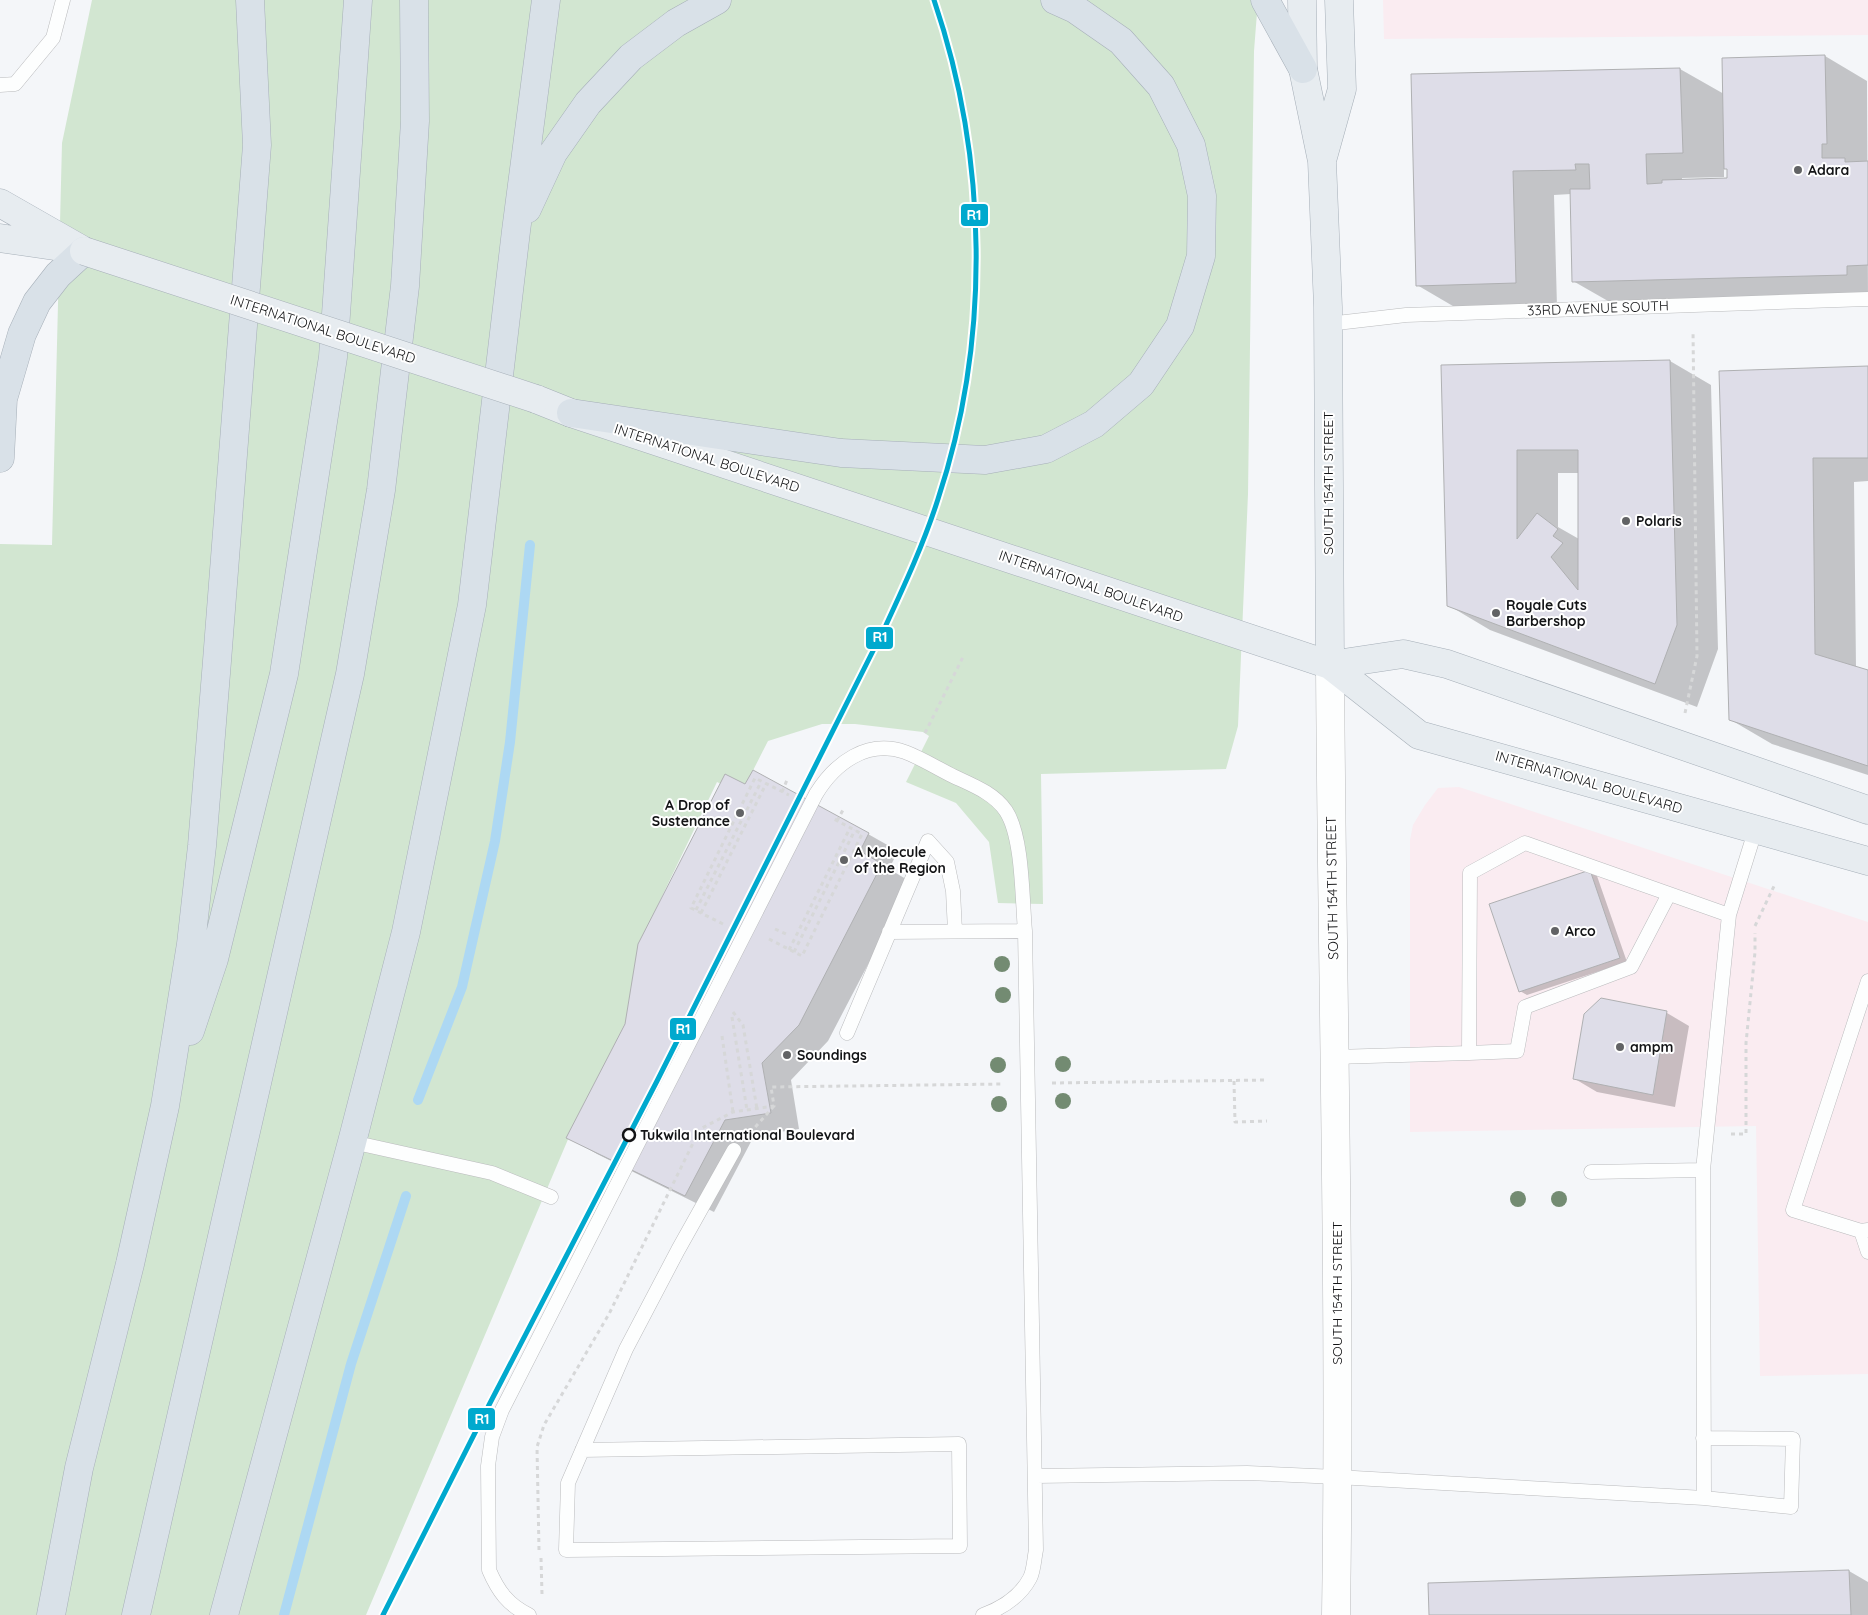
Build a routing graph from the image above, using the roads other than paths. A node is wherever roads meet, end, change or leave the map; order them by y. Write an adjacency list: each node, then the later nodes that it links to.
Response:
1 (62, 0): 12 (lane)
2 (250, 0): 36 (highway)
3 (358, 0): 36 (highway)
4 (414, 0): 50 (highway)
5 (546, 0): 15 (highway)
6 (717, 0): 15 (highway)
7 (1055, 0): 21 (highway)
8 (1265, 0): 11 (highway)
9 (1302, 0): 11 (main road, SOUTH 154TH STREET)
10 (1339, 0): 13 (main road, SOUTH 154TH STREET)
11 (1303, 69): 13 (main road, SOUTH 154TH STREET)
12 (0, 85)
13 (1322, 161): 19 (main road, SOUTH 154TH STREET)
14 (0, 203): 17 (main road, INTERNATIONAL BOULEVARD)
15 (516, 231): 37 (highway)
16 (0, 238): 17 (main road, INTERNATIONAL BOULEVARD)
17 (84, 251): 20 (highway); 21 (main road, INTERNATIONAL BOULEVARD, bridge)
18 (1868, 299): 19 (lane, 33RD AVENUE SOUTH)
19 (1328, 324): 23 (main road, SOUTH 154TH STREET)
20 (2, 396): 22 (highway)
21 (571, 413): 23 (main road, INTERNATIONAL BOULEVARD)
22 (0, 458)
23 (1330, 666): 24 (main road, INTERNATIONAL BOULEVARD); 25 (main road, INTERNATIONAL BOULEVARD); 35 (street, SOUTH 154TH STREET)
24 (1868, 810)
25 (1756, 828): 26 (main road, INTERNATIONAL BOULEVARD); 28 (lane)
26 (1868, 861)
27 (1670, 894): 28 (lane); 34 (lane); 34 (lane)
28 (1729, 915): 39 (lane)
29 (955, 931): 30 (lane); 31 (lane); 31 (lane)
30 (1025, 931): 46 (lane); 52 (lane)
31 (889, 932): 33 (lane)
32 (1867, 988): 42 (lane)
33 (847, 1033)
34 (1469, 1053): 35 (lane)
35 (1335, 1057): 47 (street, SOUTH 154TH STREET)
36 (165, 1106): 49 (highway)
37 (352, 1142): 41 (lane); 51 (highway)
38 (734, 1150): 45 (lane)
39 (1703, 1170): 40 (lane); 44 (lane)
40 (1591, 1172)
41 (551, 1197)
42 (1864, 1231): 43 (lane)
43 (1868, 1252)
44 (1703, 1438): 48 (lane); 48 (lane)
45 (582, 1450): 45 (lane)
46 (1036, 1476): 47 (lane); 53 (lane)
47 (1337, 1476): 48 (lane); 54 (street, SOUTH 154TH STREET)
48 (1704, 1498)
49 (51, 1615)
50 (136, 1615)
51 (224, 1615)
52 (529, 1615)
53 (983, 1615)
54 (1336, 1615)

